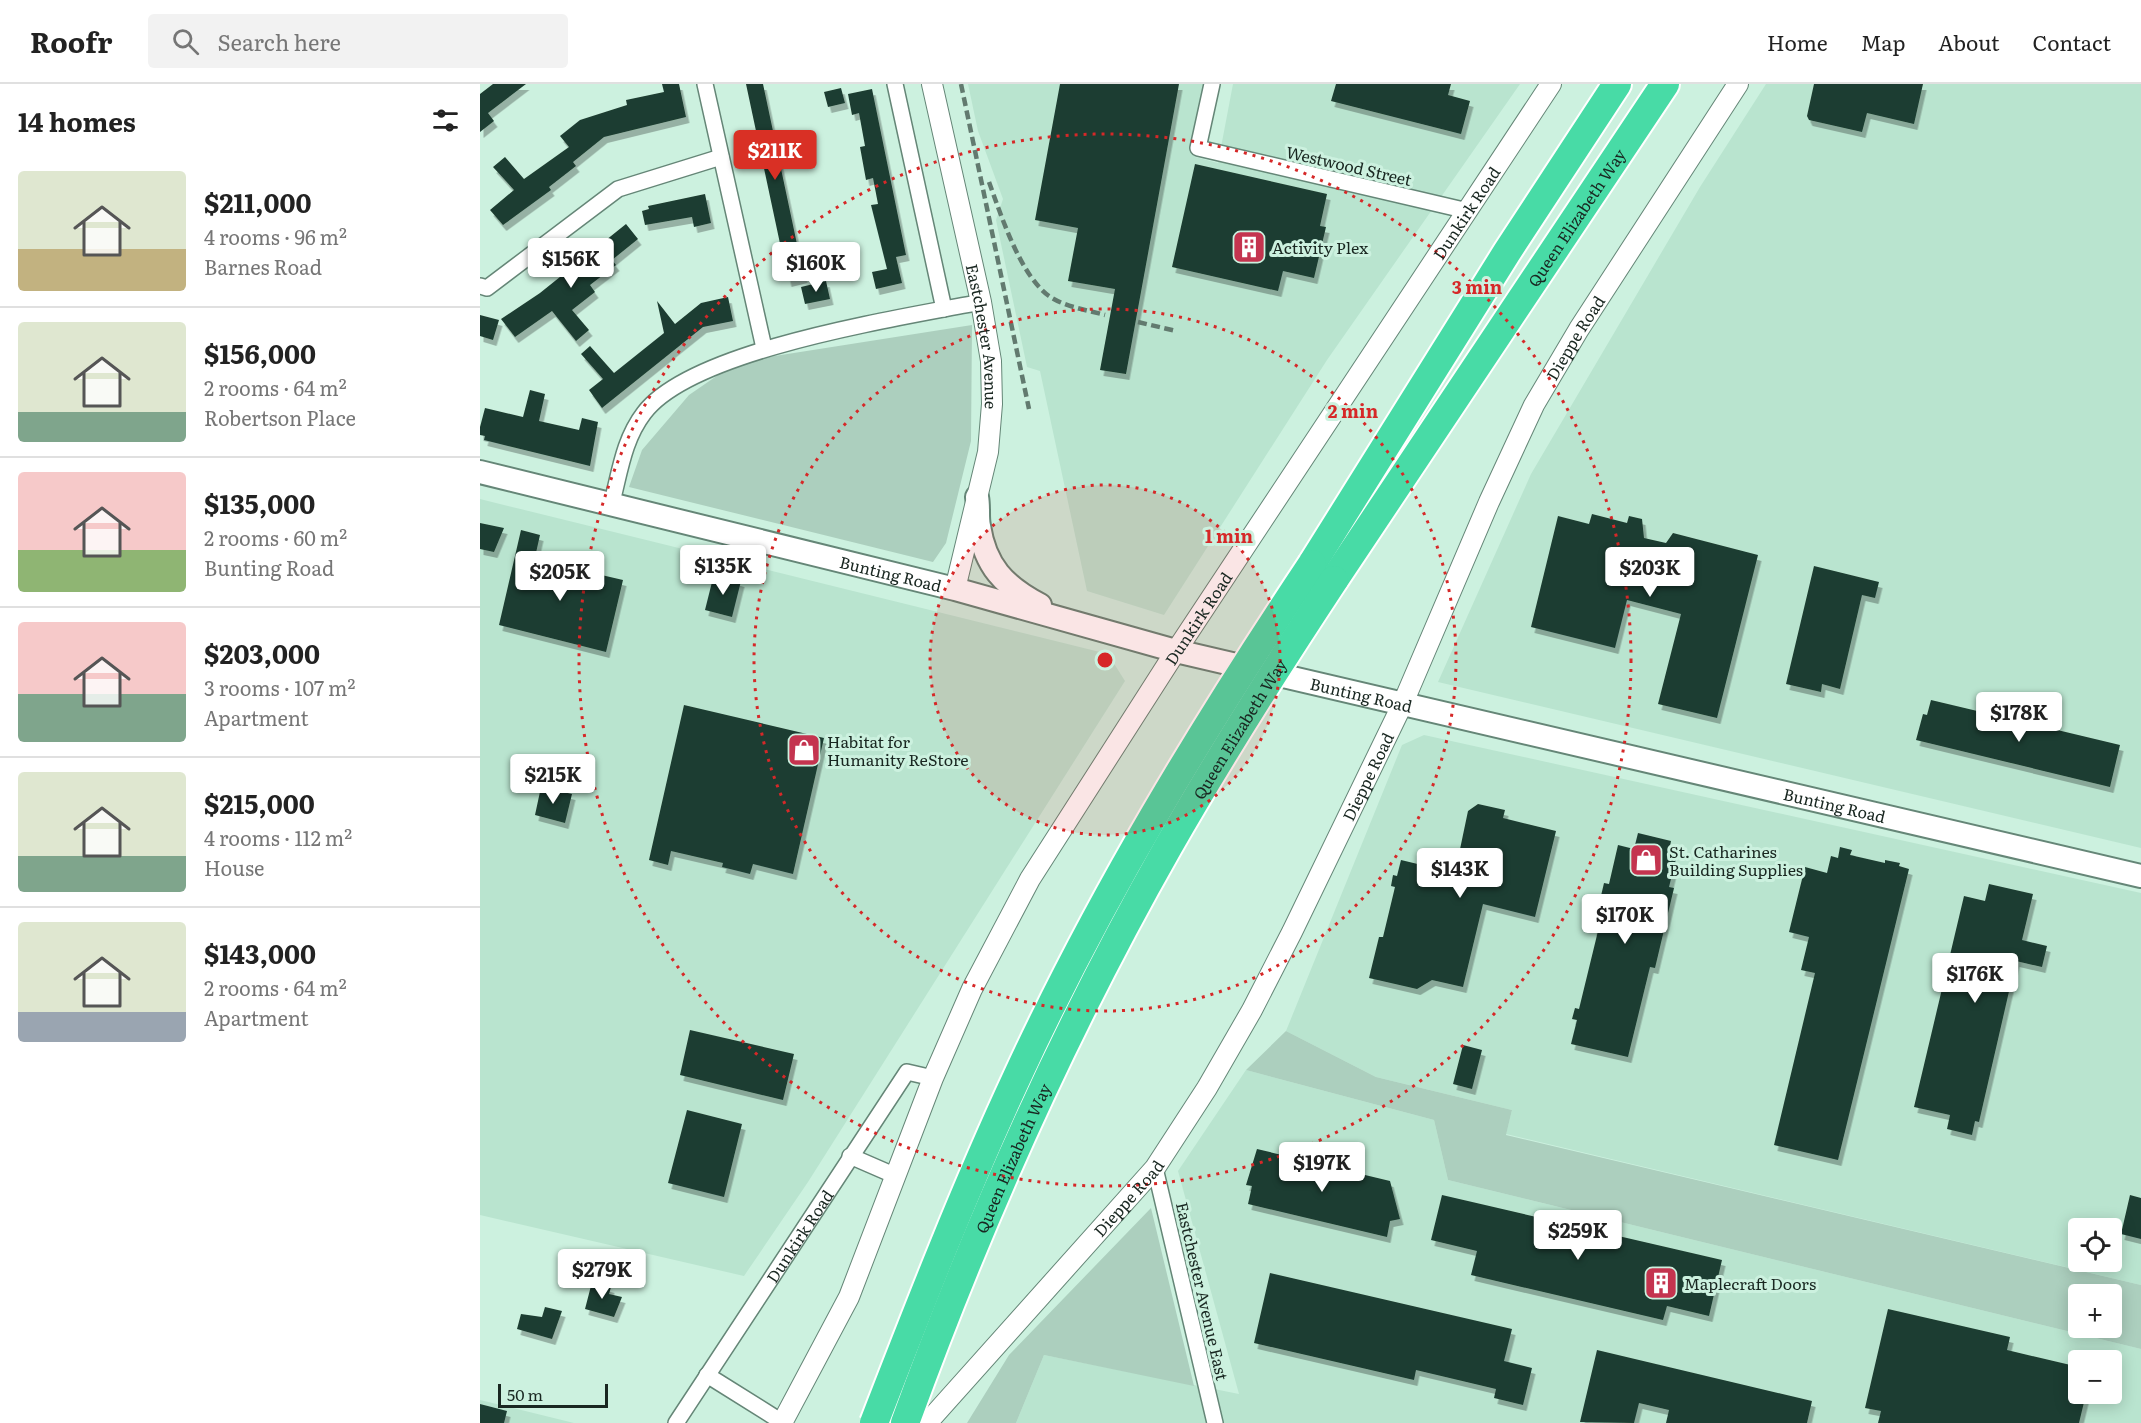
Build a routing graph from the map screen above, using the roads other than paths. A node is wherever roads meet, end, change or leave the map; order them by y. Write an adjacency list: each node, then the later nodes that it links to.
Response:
1 (705, 84): 10 (street)
2 (895, 84): 15 (street, Eastchester Avenue)
3 (932, 84): 14 (street, Eastchester Avenue)
4 (1212, 84): 12 (street, Westwood Street)
5 (1551, 84): 12 (street, Dunkirk Road)
6 (1617, 84): 20 (highway, Queen Elizabeth Way)
7 (1665, 84): 11 (highway, Queen Elizabeth Way)
8 (1680, 84): 11 (highway)
9 (1738, 84): 24 (street, Dieppe Road)
10 (721, 157): 13 (street); 16 (street)
11 (1605, 175): 20 (highway, Queen Elizabeth Way)
12 (1468, 211): 23 (street, Dunkirk Road)
13 (480, 286)
14 (981, 302): 15 (street); 18 (street, Eastchester Avenue)
15 (944, 309): 16 (street)
16 (764, 348): 19 (street)
17 (480, 472): 19 (main road, Bunting Road)
18 (977, 497): 21 (street, Eastchester Avenue); 22 (main road)
19 (612, 502): 21 (main road, Bunting Road)
20 (1323, 572): 33 (highway, Queen Elizabeth Way, bridge); 34 (highway, Queen Elizabeth Way, bridge)
21 (955, 589): 22 (main road, Bunting Road)
22 (1076, 623): 23 (main road, Bunting Road)
23 (1176, 651): 24 (main road, Bunting Road); 26 (street, Dunkirk Road)
24 (1403, 703): 25 (main road, Bunting Road); 28 (street, Dieppe Road)
25 (2141, 876)
26 (933, 1078): 27 (street, Dunkirk Road); 29 (street, Dunkirk Road)
27 (850, 1156): 29 (street); 30 (street, Dunkirk Road)
28 (1155, 1168): 35 (street, Dieppe Road); 36 (street, Eastchester Avenue East)
29 (896, 1176): 31 (street, Dunkirk Road)
30 (707, 1375): 31 (street); 32 (street, Dunkirk Road)
31 (782, 1422)
32 (676, 1423)
33 (874, 1423)
34 (905, 1423)
35 (927, 1423)
36 (1215, 1423)

